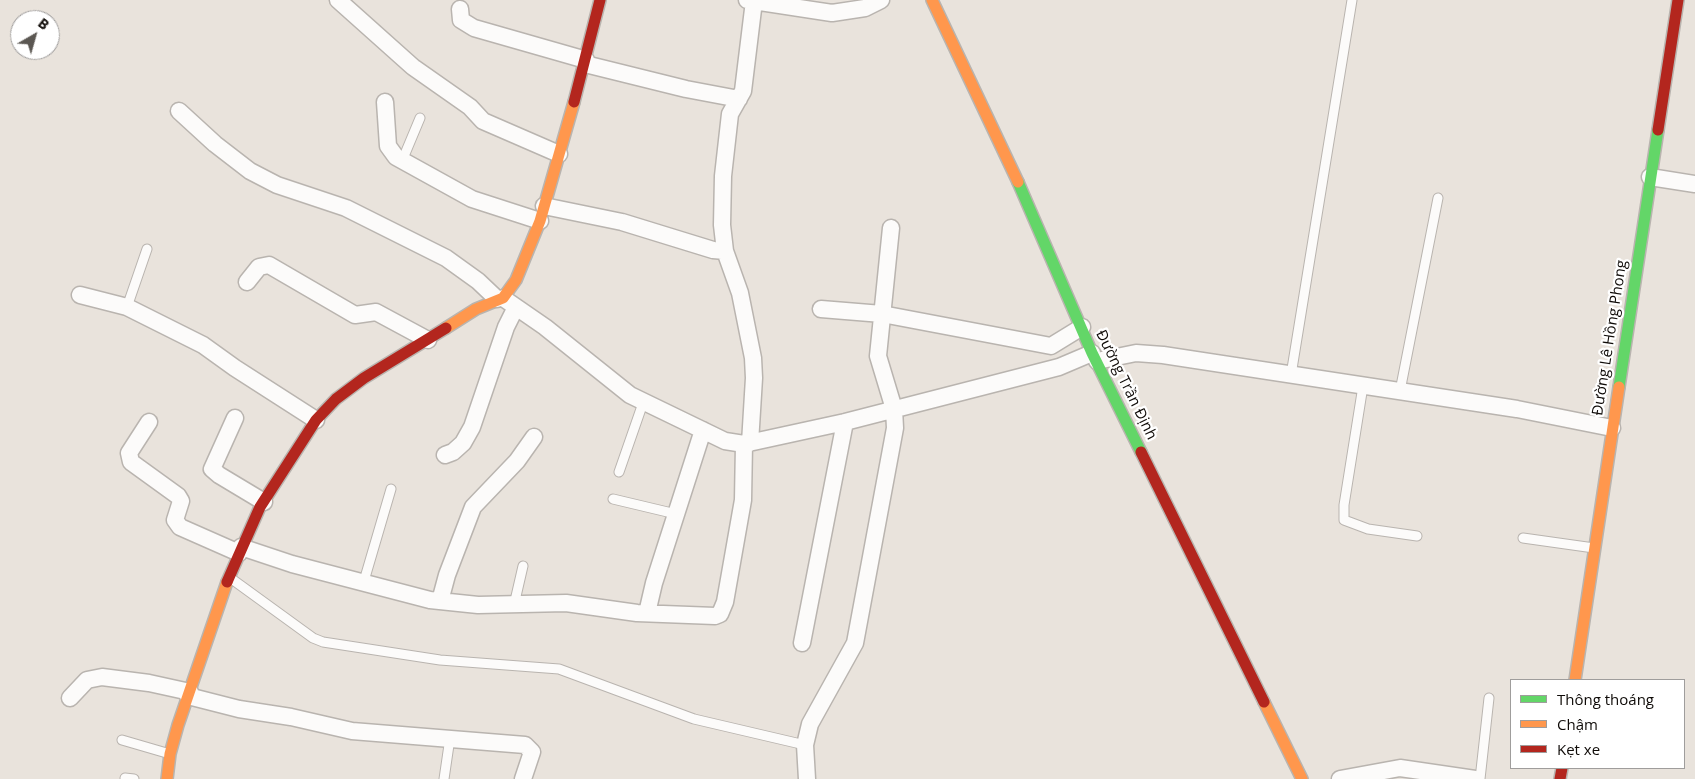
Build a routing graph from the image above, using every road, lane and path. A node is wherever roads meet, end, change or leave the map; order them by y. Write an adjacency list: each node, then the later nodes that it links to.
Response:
1 (338, 0): 14 (street)
2 (600, 0): 9 (street)
3 (750, 0): 4 (street); 10 (street)
4 (881, 0)
5 (932, 0): 30 (street, Đường Trần Định)
6 (1352, 0): 33 (lane)
7 (1674, 1): 16 (street, Đường Lê Hồng Phong)
8 (460, 9): 9 (street)
9 (585, 62): 10 (street); 14 (street)
10 (739, 99): 22 (street)
11 (385, 102): 15 (street)
12 (179, 111): 25 (street)
13 (420, 118): 15 (lane)
14 (559, 154): 19 (street)
15 (402, 161): 19 (street)
16 (1650, 177): 17 (street); 42 (street, Đường Lê Hồng Phong)
17 (1695, 184)
18 (1438, 198): 35 (lane)
19 (542, 214): 22 (street); 25 (street)
20 (891, 228): 29 (street)
21 (147, 249): 26 (lane)
22 (725, 251): 45 (street)
23 (247, 282): 31 (street)
24 (80, 295): 26 (street)
25 (500, 298): 27 (street); 31 (street)
26 (127, 307): 39 (street)
27 (516, 307): 36 (street); 46 (street)
28 (821, 309): 29 (street)
29 (882, 314): 30 (street); 37 (street)
30 (1082, 327): 32 (street, Đường Trần Định)
31 (428, 340): 39 (street)
32 (1095, 357): 33 (street); 37 (street); 75 (street, Đường Trần Định)
33 (1291, 375): 34 (street)
34 (1363, 386): 35 (street); 52 (lane)
35 (1400, 391): 42 (street)
36 (644, 402): 43 (street); 47 (lane)
37 (894, 409): 41 (street); 69 (street)
38 (235, 418): 50 (street)
39 (316, 420): 50 (street)
40 (149, 422): 55 (street)
41 (844, 422): 45 (street); 62 (street)
42 (1612, 428): 54 (street, Đường Lê Hồng Phong)
43 (703, 430): 45 (street); 51 (street)
44 (534, 437): 59 (street)
45 (747, 444): 61 (street)
46 (445, 455)
47 (619, 472)
48 (391, 489): 58 (lane)
49 (613, 499): 51 (lane)
50 (264, 502): 55 (street)
51 (676, 514): 61 (street)
52 (1417, 536)
53 (1523, 538): 54 (lane)
54 (1594, 548): 63 (street, Đường Lê Hồng Phong)
55 (240, 550): 57 (street); 58 (street)
56 (523, 566): 60 (lane)
57 (229, 577): 64 (street); 69 (lane)
58 (364, 581): 59 (street)
59 (440, 601): 60 (street)
60 (514, 605): 61 (street)
61 (647, 613)
62 (802, 643)
63 (1575, 679)
64 (189, 694): 65 (street); 67 (street); 70 (street)
65 (70, 698)
66 (1490, 698): 78 (lane)
67 (450, 738): 72 (lane); 73 (street)
68 (122, 740): 70 (lane)
69 (805, 746): 74 (street)
70 (170, 754): 71 (street)
71 (167, 779)
72 (444, 779)
73 (523, 779)
74 (807, 779)
75 (1302, 779)
76 (1340, 779): 77 (street)
77 (1475, 779)
78 (1480, 779)

